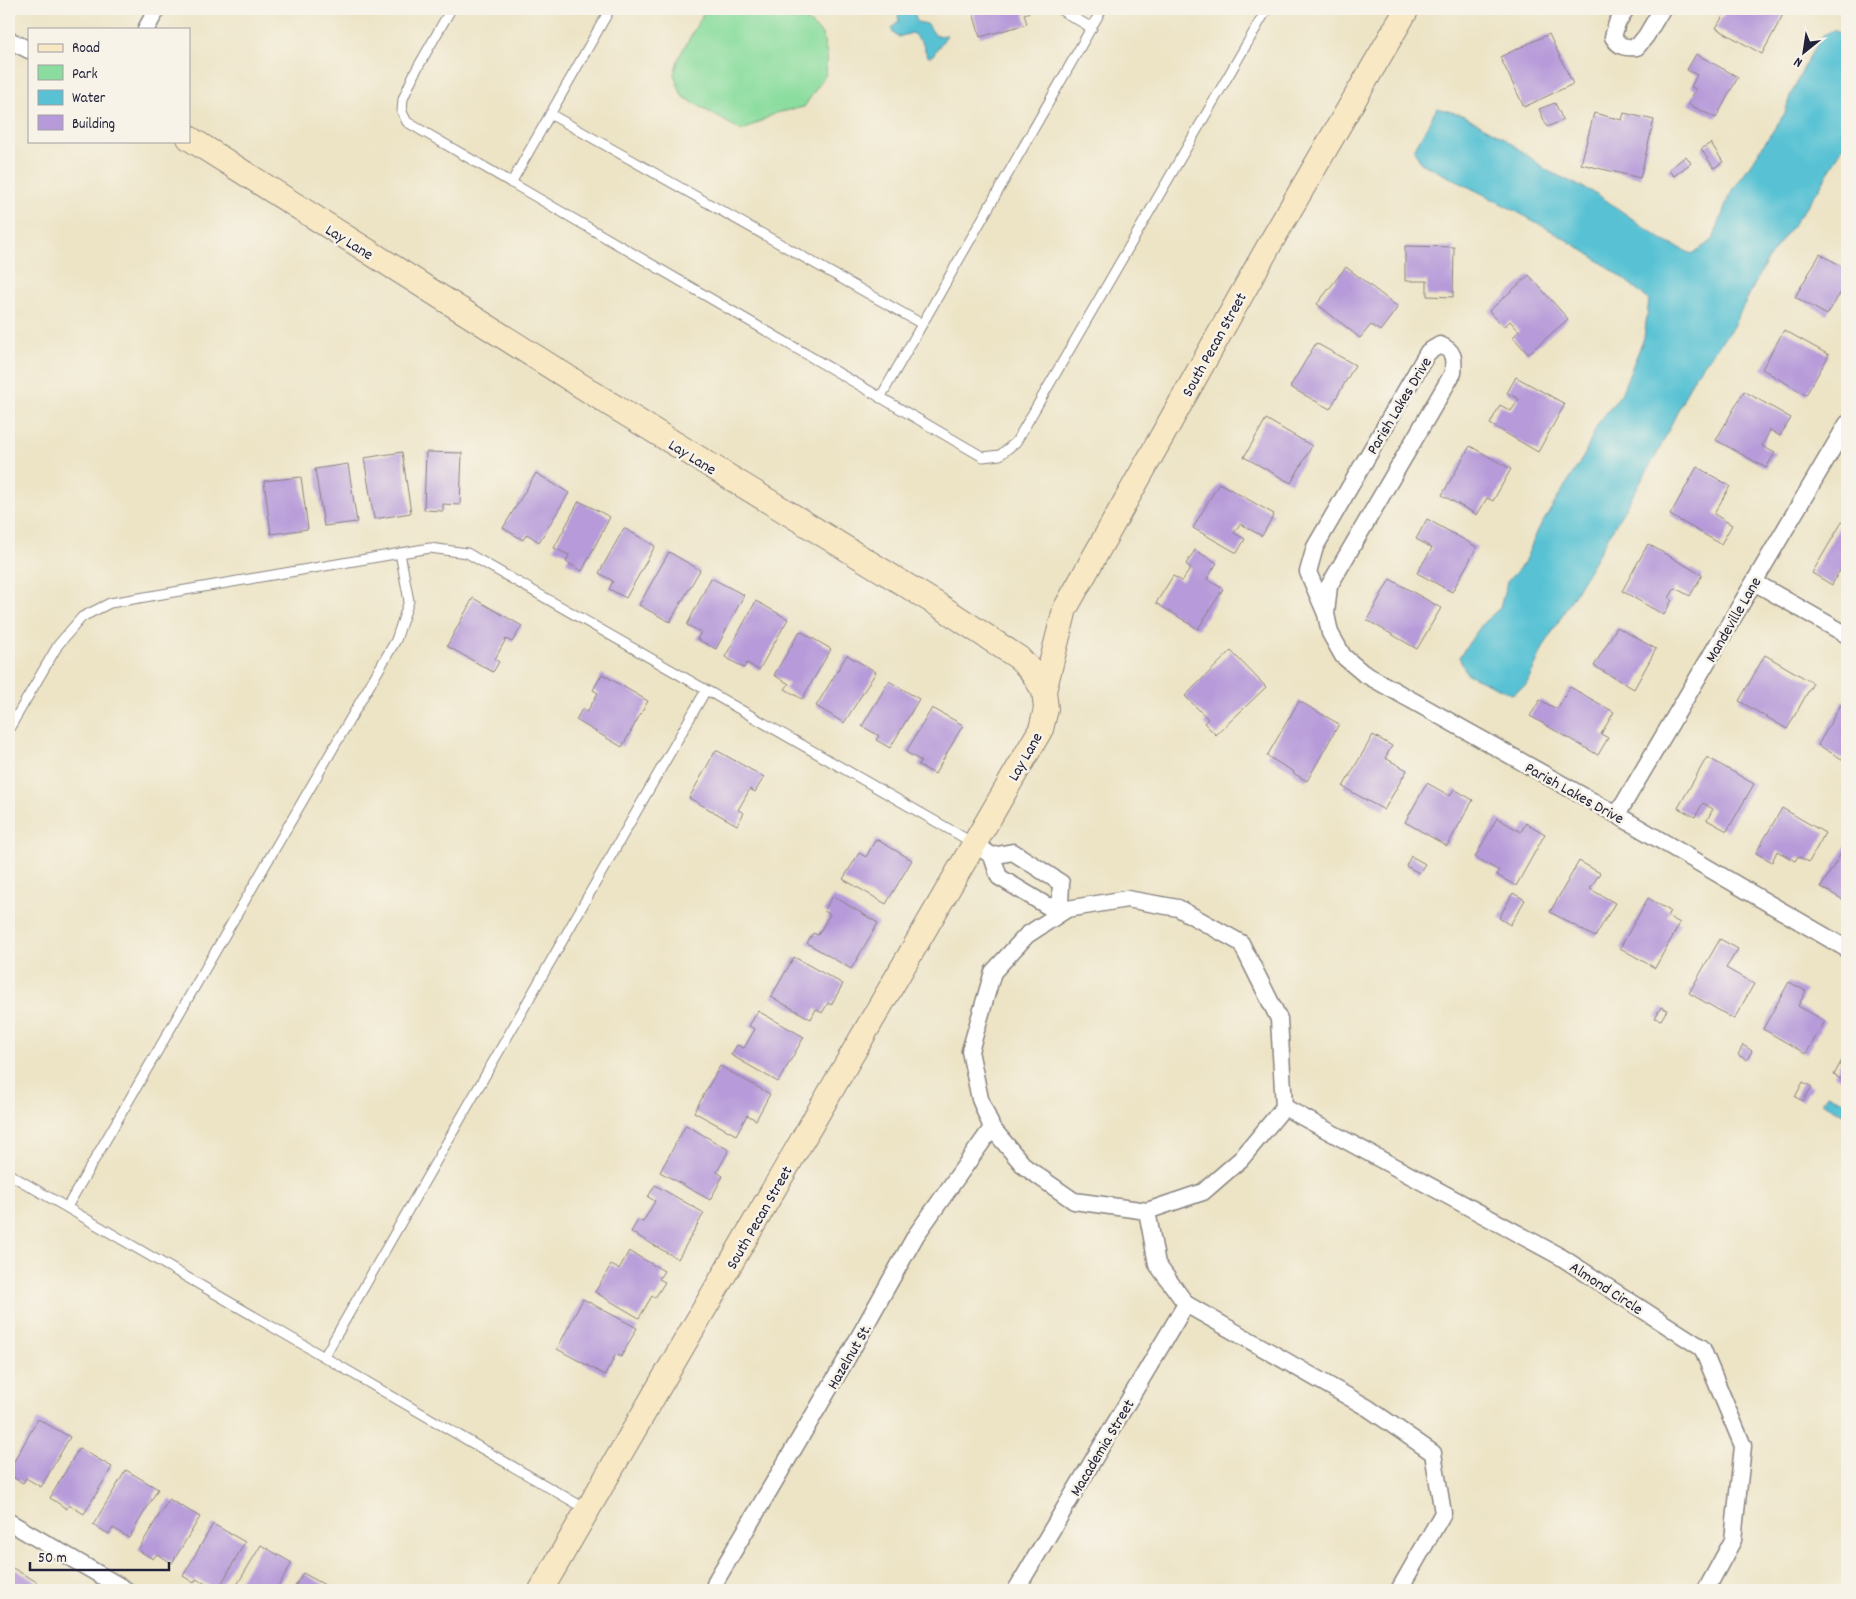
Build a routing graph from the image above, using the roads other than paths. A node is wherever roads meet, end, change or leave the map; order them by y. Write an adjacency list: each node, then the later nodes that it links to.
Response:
1 (157, 9): 10 (street)
2 (451, 9): 16 (lane)
3 (610, 9): 14 (lane)
4 (1059, 9): 11 (lane)
5 (1102, 9): 11 (lane)
6 (1267, 9): 18 (lane)
7 (1407, 9): 25 (street, South Pecan Street)
8 (1626, 9): 9 (street)
9 (1662, 9)
10 (147, 28)
11 (1092, 28): 17 (lane)
12 (9, 40): 13 (street)
13 (28, 50)
14 (550, 114): 16 (lane); 17 (lane)
15 (190, 139): 25 (street, Lay Lane)
16 (511, 183): 18 (lane)
17 (922, 324): 18 (lane)
18 (880, 398)
19 (1847, 424): 21 (street, Mandeville Lane)
20 (400, 553): 24 (lane); 26 (lane); 34 (lane)
21 (1754, 582): 23 (street); 27 (street, Mandeville Lane)
22 (1326, 614): 22 (street, Parish Lakes Drive); 27 (street, Parish Lakes Drive)
23 (1847, 636)
24 (706, 690): 28 (lane); 37 (lane)
25 (1044, 691): 28 (street, Lay Lane)
26 (9, 729)
27 (1617, 816): 30 (street, Parish Lakes Drive)
28 (983, 850): 29 (street); 29 (street); 38 (street, South Pecan Street)
29 (1064, 906): 31 (street); 32 (street)
30 (1847, 949)
31 (1284, 1107): 35 (street); 45 (street, Almond Circle)
32 (992, 1128): 35 (street); 42 (street, Hazelnut St.)
33 (9, 1174): 34 (lane)
34 (67, 1207): 37 (lane)
35 (1147, 1211): 36 (street)
36 (1186, 1304): 43 (street, Macademia Street); 44 (street)
37 (324, 1357): 38 (lane)
38 (588, 1510): 41 (street, South Pecan Street)
39 (9, 1522): 40 (street)
40 (126, 1590)
41 (541, 1590)
42 (713, 1590)
43 (1016, 1590)
44 (1399, 1590)
45 (1706, 1590)

